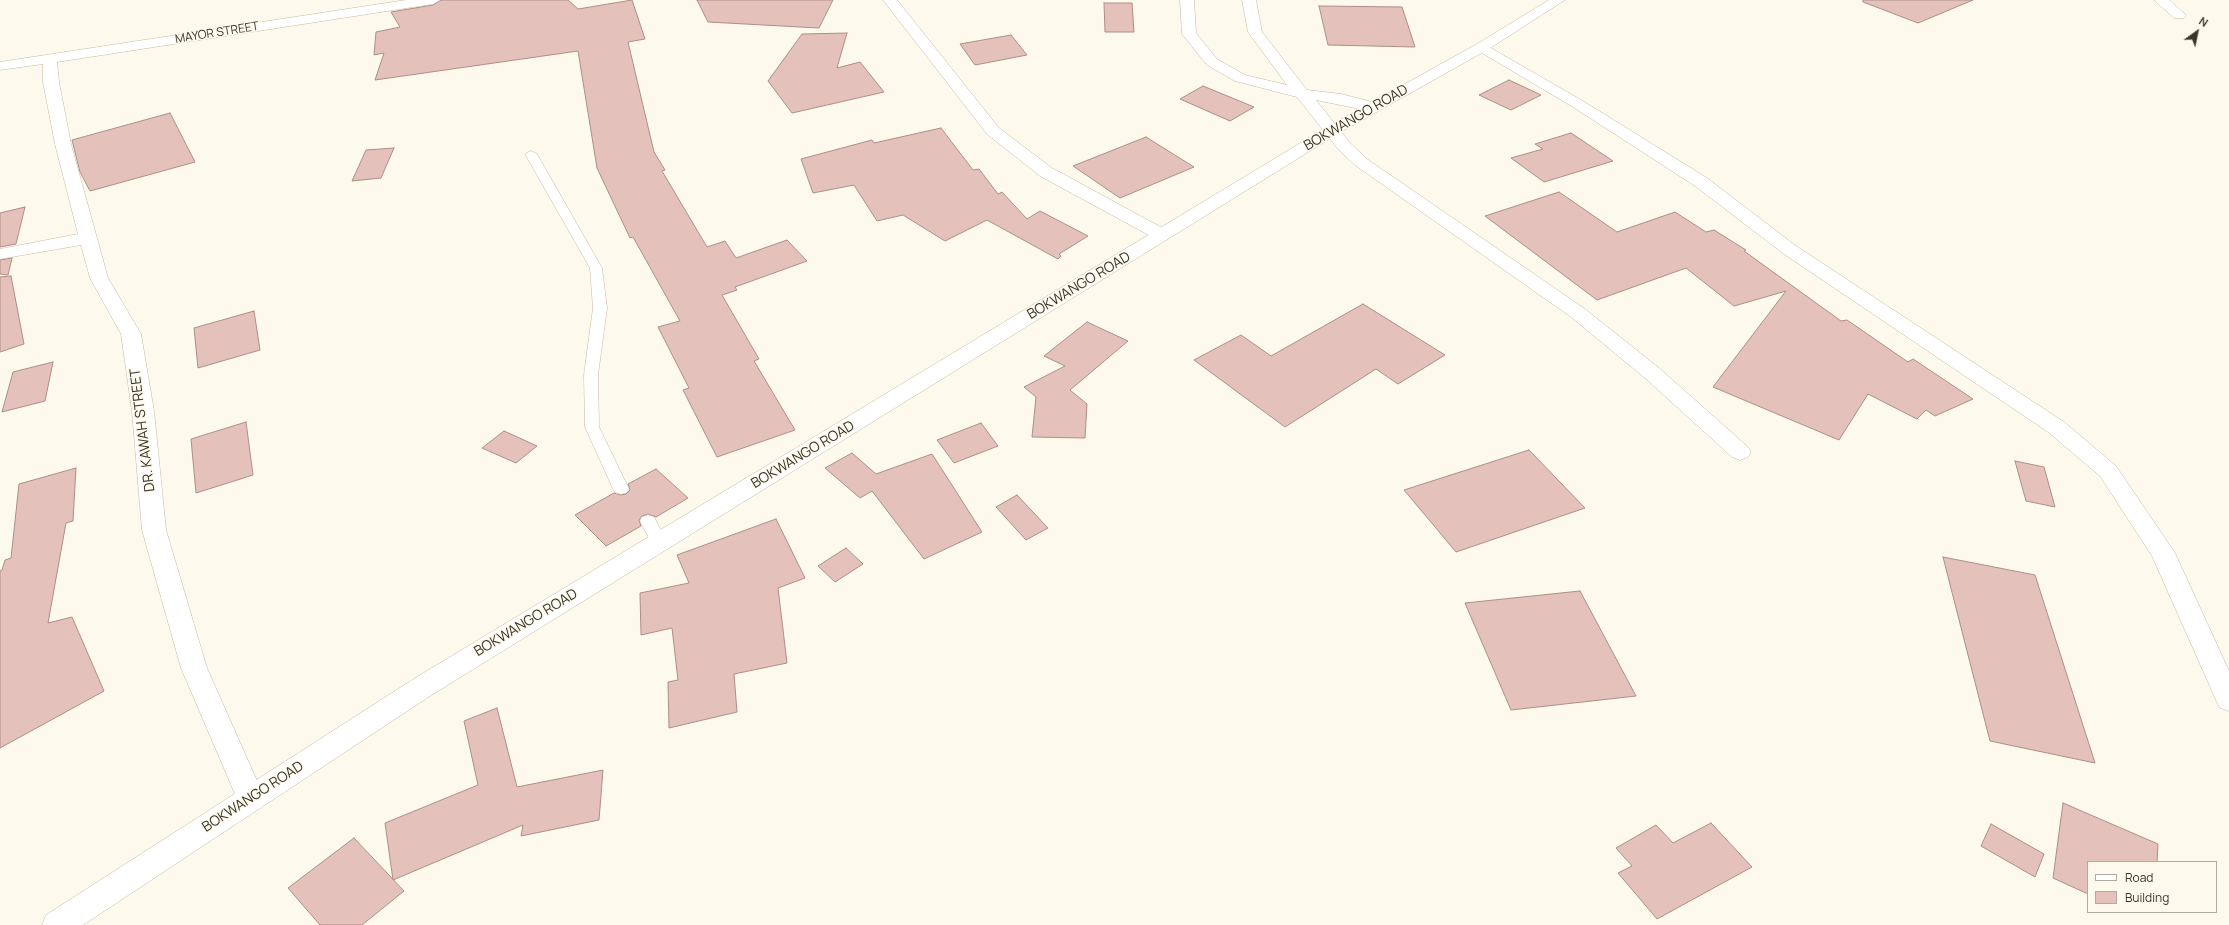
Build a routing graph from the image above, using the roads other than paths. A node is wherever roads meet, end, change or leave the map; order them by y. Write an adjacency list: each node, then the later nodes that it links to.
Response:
1 (433, 0): 9 (street, MAYOR STREET)
2 (890, 0): 15 (street)
3 (1187, 0): 11 (street)
4 (1249, 0): 11 (street)
5 (1558, 0): 8 (street, BOKWANGO ROAD)
6 (2161, 0): 7 (street)
7 (2179, 15)
8 (1482, 47): 12 (street, BOKWANGO ROAD); 22 (street)
9 (50, 59): 10 (street, MAYOR STREET); 16 (street, DR. KAWAH STREET)
10 (0, 66)
11 (1304, 94): 12 (street); 13 (street)
12 (1375, 107): 13 (street, BOKWANGO ROAD)
13 (1334, 130): 15 (street, BOKWANGO ROAD); 18 (street)
14 (531, 154): 19 (lane)
15 (1162, 235): 21 (street, BOKWANGO ROAD)
16 (88, 238): 17 (street); 23 (street, DR. KAWAH STREET)
17 (0, 254)
18 (1740, 452)
19 (620, 489)
20 (648, 521): 21 (lane)
21 (659, 542): 23 (street, BOKWANGO ROAD)
22 (2229, 700)
23 (251, 799): 24 (street, BOKWANGO ROAD)
24 (57, 925)

